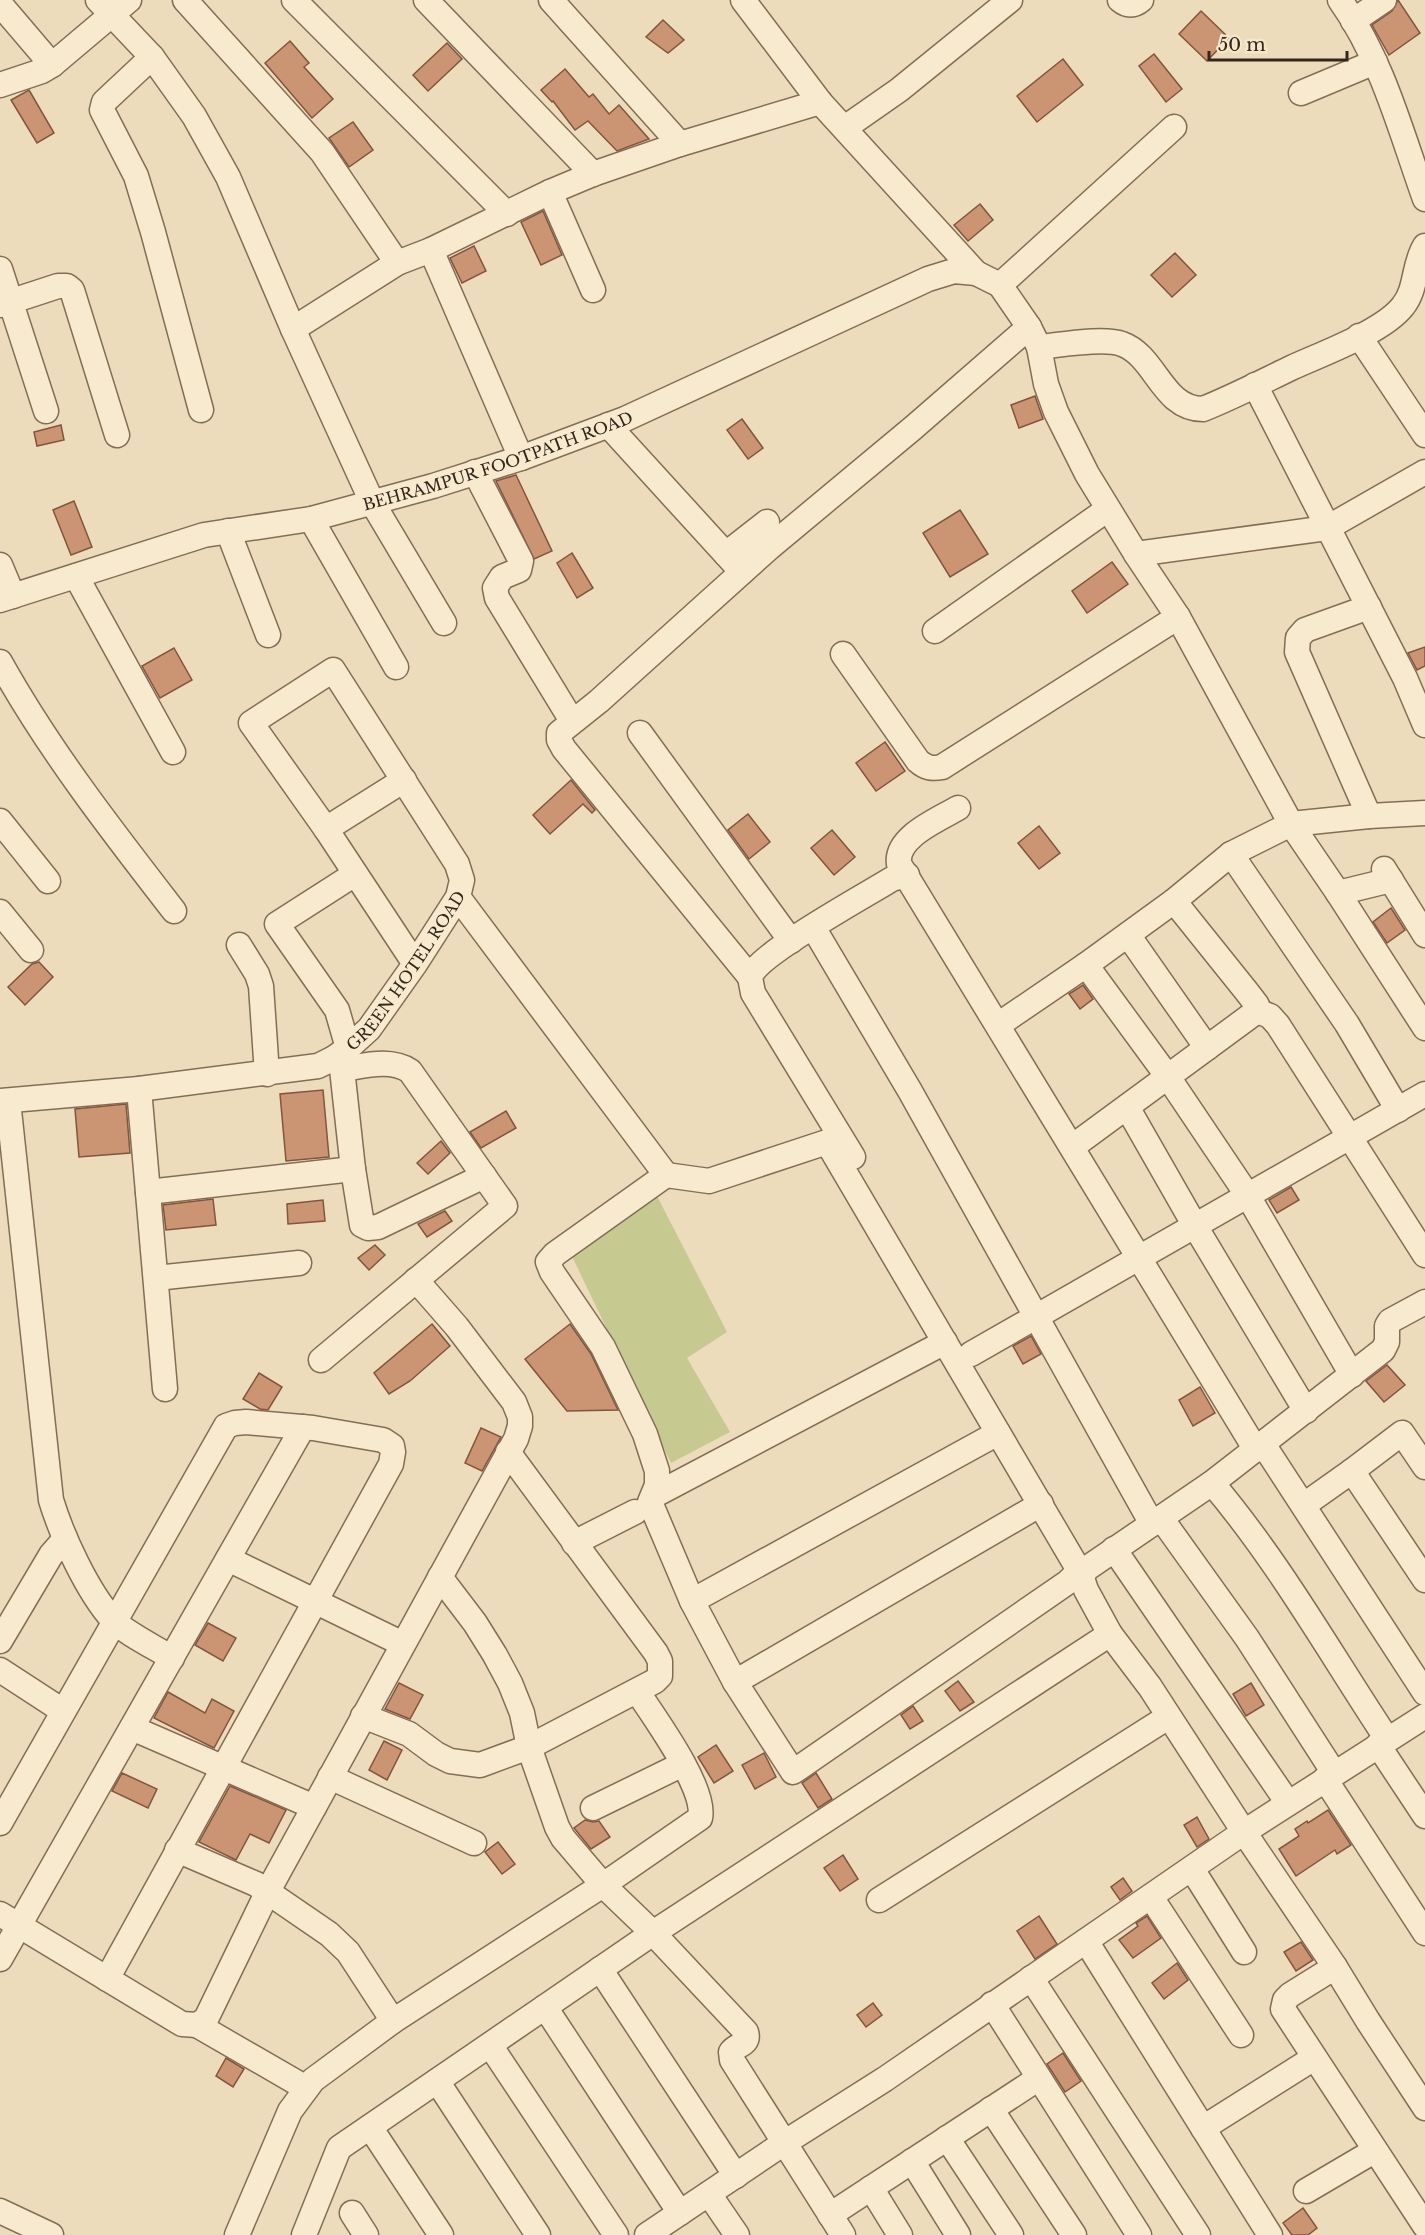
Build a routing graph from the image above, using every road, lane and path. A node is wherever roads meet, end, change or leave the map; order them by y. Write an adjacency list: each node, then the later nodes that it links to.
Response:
1 (185, 0): 29 (street)
2 (294, 0): 26 (street)
3 (426, 0): 23 (street)
4 (551, 0): 22 (street)
5 (743, 0): 19 (street)
6 (1010, 0): 21 (street)
7 (1120, 0): 8 (street)
8 (1141, 0)
9 (1340, 0): 13 (street)
10 (1384, 0): 13 (street)
11 (0, 4): 16 (street)
12 (113, 5): 14 (street); 16 (street)
13 (1353, 21): 15 (street)
14 (152, 57): 35 (street); 39 (street)
15 (1375, 62): 18 (street); 24 (street)
16 (52, 65): 17 (street)
17 (0, 85)
18 (1301, 93)
19 (820, 102): 21 (street); 22 (street)
20 (1174, 127): 32 (street)
21 (846, 128): 31 (street)
22 (681, 144): 23 (street)
23 (593, 174): 25 (street)
24 (1423, 184)
25 (550, 192): 26 (street); 33 (street)
26 (507, 214): 28 (street)
27 (1425, 246): 36 (street)
28 (431, 250): 29 (street); 44 (street)
29 (397, 263): 35 (street)
30 (0, 269): 34 (street)
31 (976, 273): 32 (street); 41 (street, BEHRAMPUR FOOTPATH ROAD)
32 (1000, 285): 37 (street)
33 (593, 290)
34 (5, 304): 40 (street); 42 (street)
35 (293, 329): 47 (street)
36 (1359, 336): 38 (street); 43 (street)
37 (1034, 337): 38 (street); 48 (street); 56 (street)
38 (1255, 385): 51 (street)
39 (201, 410)
40 (46, 411)
41 (608, 425): 44 (street, BEHRAMPUR FOOTPATH ROAD); 53 (street)
42 (117, 435)
43 (1425, 435)
44 (521, 458): 45 (street, BEHRAMPUR FOOTPATH ROAD)
45 (475, 472): 47 (street, BEHRAMPUR FOOTPATH ROAD); 67 (street)
46 (1425, 472): 51 (street)
47 (372, 502): 49 (street, BEHRAMPUR FOOTPATH ROAD); 61 (street)
48 (1108, 509): 54 (street); 62 (street)
49 (311, 519): 52 (street, BEHRAMPUR FOOTPATH ROAD); 66 (street)
50 (767, 522): 53 (street)
51 (1327, 528): 54 (street); 59 (street)
52 (228, 531): 57 (street, BEHRAMPUR FOOTPATH ROAD); 63 (street)
53 (726, 554): 56 (street)
54 (1136, 554): 60 (street)
55 (0, 565): 58 (street)
56 (742, 572): 67 (street)
57 (76, 576): 58 (street, BEHRAMPUR FOOTPATH ROAD); 70 (street)
58 (7, 598)
59 (1369, 607): 68 (street); 74 (street)
60 (1178, 617): 64 (street); 76 (street)
61 (444, 624)
62 (935, 631)
63 (268, 635)
64 (843, 654)
65 (0, 662): 85 (street)
66 (396, 667)
67 (572, 721): 95 (street)
68 (1425, 725)
69 (640, 734): 90 (street)
70 (173, 752)
71 (404, 780): 77 (street); 77 (street, GREEN HOTEL ROAD); 83 (street, GREEN HOTEL ROAD)
72 (958, 807): 80 (street)
73 (1425, 813): 74 (street)
74 (1369, 816): 76 (street)
75 (0, 821): 81 (street)
76 (1291, 824): 78 (street); 82 (street)
77 (326, 829): 79 (street)
78 (1231, 854): 84 (street); 107 (street)
79 (355, 874): 93 (street); 100 (street)
80 (907, 875): 87 (street); 97 (street)
81 (48, 881)
82 (1338, 893): 89 (street); 98 (street)
83 (458, 897): 93 (street, GREEN HOTEL ROAD); 111 (street)
84 (1174, 901): 88 (street); 96 (street)
85 (174, 911)
86 (0, 912): 92 (street)
87 (813, 927): 90 (street); 122 (street)
88 (1128, 935): 94 (street); 99 (street)
89 (1425, 935)
90 (790, 941): 95 (street)
91 (239, 945): 101 (street)
92 (31, 950)
93 (415, 964): 100 (street, GREEN HOTEL ROAD)
94 (1086, 965): 97 (street); 102 (street)
95 (750, 977): 124 (street)
96 (1257, 1011): 99 (street); 108 (street)
97 (998, 1026): 109 (street)
98 (1425, 1028)
99 (1207, 1048): 102 (street)
100 (341, 1058): 101 (street, GREEN HOTEL ROAD); 110 (street); 112 (street)
101 (267, 1074): 103 (street, GREEN HOTEL ROAD)
102 (1168, 1077): 106 (street); 114 (street)
103 (139, 1089): 105 (street, GREEN HOTEL ROAD); 113 (street)
104 (1425, 1094): 107 (street)
105 (4, 1101): 141 (street)
106 (1127, 1107): 109 (street); 115 (street)
107 (1398, 1110): 108 (street)
108 (1348, 1138): 114 (street); 116 (street)
109 (1072, 1147): 117 (street)
110 (353, 1169): 112 (street); 113 (street)
111 (666, 1175): 123 (street); 136 (street)
112 (484, 1176): 120 (street)
113 (148, 1192): 119 (street)
114 (1248, 1196): 115 (street); 126 (street)
115 (1195, 1226): 117 (street); 128 (street)
116 (1425, 1255)
117 (1139, 1258): 122 (street); 131 (street)
118 (299, 1263): 119 (street)
119 (156, 1278): 127 (street)
120 (416, 1280): 125 (street); 132 (street)
121 (1425, 1302): 126 (street)
122 (1036, 1317): 124 (street); 140 (street)
123 (945, 1342): 130 (street); 136 (street)
124 (971, 1354): 145 (street)
125 (321, 1360)
126 (1352, 1375): 128 (street)
127 (165, 1389)
128 (1306, 1411): 131 (street)
129 (303, 1427): 144 (street); 148 (street); 150 (street)
130 (998, 1433): 137 (street); 149 (street)
131 (1259, 1447): 135 (street); 138 (street)
132 (508, 1452): 142 (street); 146 (street)
133 (1425, 1467): 134 (street)
134 (1352, 1472): 138 (street); 147 (street)
135 (1212, 1483): 140 (street); 164 (street)
136 (654, 1495): 149 (street)
137 (1041, 1504): 156 (street); 156 (street)
138 (1304, 1505): 158 (street)
139 (635, 1512): 142 (street)
140 (1156, 1521): 143 (street); 168 (street)
141 (65, 1539): 150 (street); 152 (street)
142 (574, 1543): 157 (street)
143 (1114, 1550): 145 (street); 170 (street)
144 (228, 1559): 148 (street); 154 (street)
145 (1086, 1569): 151 (street)
146 (440, 1577): 153 (street); 165 (street)
147 (1425, 1580)
148 (314, 1601): 153 (street); 167 (street)
149 (692, 1601): 156 (street)
150 (114, 1621): 154 (street); 159 (street)
151 (1110, 1634): 162 (street); 184 (street)
152 (0, 1641)
153 (403, 1644): 160 (street)
154 (172, 1658): 163 (street)
155 (0, 1670): 159 (street)
156 (735, 1682)
157 (637, 1690): 165 (street); 166 (street)
158 (1425, 1693)
159 (63, 1711): 174 (street)
160 (363, 1716): 165 (street); 169 (street)
161 (1425, 1716): 164 (street)
162 (1168, 1717): 175 (street); 182 (street)
163 (132, 1728): 167 (street); 183 (street)
164 (1383, 1742): 168 (street); 173 (street)
165 (529, 1747): 179 (street)
166 (683, 1764): 172 (street); 179 (street)
167 (223, 1768): 171 (street); 177 (street)
168 (1330, 1776): 170 (street); 185 (street)
169 (330, 1777): 171 (street); 176 (street)
170 (1288, 1803): 175 (street)
171 (314, 1807): 180 (street)
172 (592, 1808)
173 (1425, 1816)
174 (0, 1823)
175 (1244, 1832): 178 (street); 189 (street)
176 (474, 1843)
177 (177, 1850): 180 (street); 192 (street)
178 (1192, 1869): 181 (street); 187 (street)
179 (603, 1885): 184 (street); 195 (street)
180 (268, 1891): 195 (street); 196 (street)
181 (1151, 1897): 186 (street); 197 (street)
182 (879, 1900)
183 (9, 1921): 188 (street); 192 (street)
184 (653, 1933): 190 (street); 208 (street)
185 (1425, 1933)
186 (1086, 1941): 191 (street); 206 (street)
187 (1244, 1952)
188 (0, 1959)
189 (1335, 1967): 199 (street); 203 (street)
190 (600, 1969): 194 (street); 211 (street)
191 (1031, 1978): 193 (street); 235 (street)
192 (106, 1979): 196 (street)
193 (992, 2004): 200 (street); 208 (street)
194 (546, 2007): 198 (street); 217 (street)
195 (393, 2021): 202 (street)
196 (197, 2025): 202 (street)
197 (1240, 2035)
198 (490, 2045): 201 (street); 226 (street)
199 (1314, 2058): 206 (street); 209 (street)
200 (1039, 2078): 204 (street); 234 (street)
201 (437, 2081): 205 (street); 225 (street)
202 (306, 2088): 221 (street)
203 (1425, 2108)
204 (991, 2109): 207 (street); 233 (street)
205 (370, 2127): 222 (street); 224 (street)
206 (1203, 2128): 236 (street)
207 (947, 2138): 210 (street); 232 (street)
208 (784, 2143): 211 (street); 218 (street)
209 (1374, 2151): 213 (street); 219 (street)
210 (912, 2161): 212 (street); 231 (street)
211 (736, 2176): 214 (street)
212 (871, 2188): 218 (street); 230 (street)
213 (1306, 2191)
214 (709, 2194): 217 (street); 228 (street)
215 (0, 2211): 220 (street)
216 (352, 2213): 223 (street)
217 (680, 2213): 227 (street)
218 (830, 2215): 229 (street)
219 (1425, 2227): 237 (street)
220 (51, 2235)
221 (237, 2235)
222 (304, 2235)
223 (366, 2235)
224 (441, 2235)
225 (538, 2235)
226 (616, 2235)
227 (648, 2235)
228 (737, 2235)
229 (843, 2235)
230 (900, 2235)
231 (958, 2235)
232 (1011, 2235)
233 (1074, 2235)
234 (1139, 2235)
235 (1198, 2235)
236 (1270, 2235)
237 (1408, 2235)

